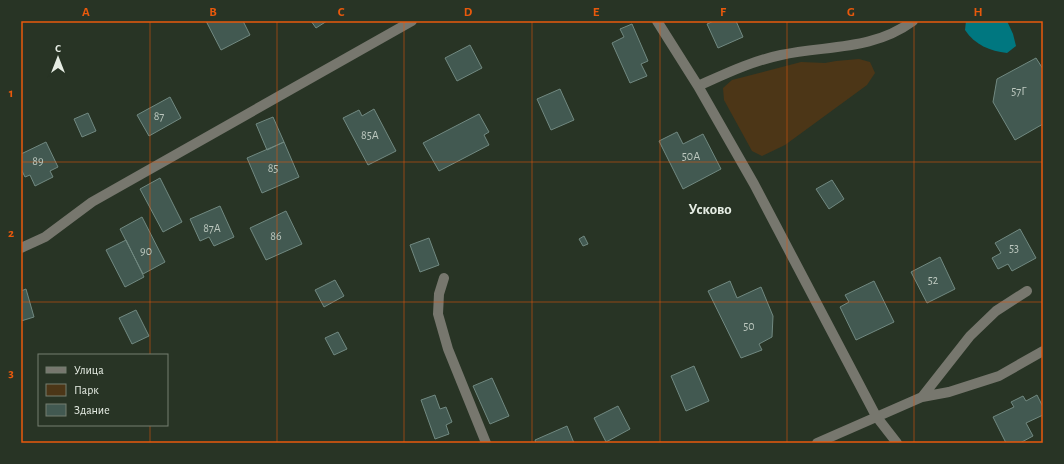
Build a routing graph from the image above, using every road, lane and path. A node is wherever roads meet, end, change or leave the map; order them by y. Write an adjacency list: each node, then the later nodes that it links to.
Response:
1 (412, 21): 5 (street)
2 (657, 21): 4 (street)
3 (913, 21): 4 (street)
4 (698, 86): 10 (street)
5 (21, 248)
6 (444, 278): 11 (street)
7 (1027, 291): 9 (street)
8 (1043, 351): 9 (street)
9 (922, 396): 10 (street)
10 (876, 416): 12 (street); 13 (street)
11 (486, 443)
12 (817, 443)
13 (897, 443)

